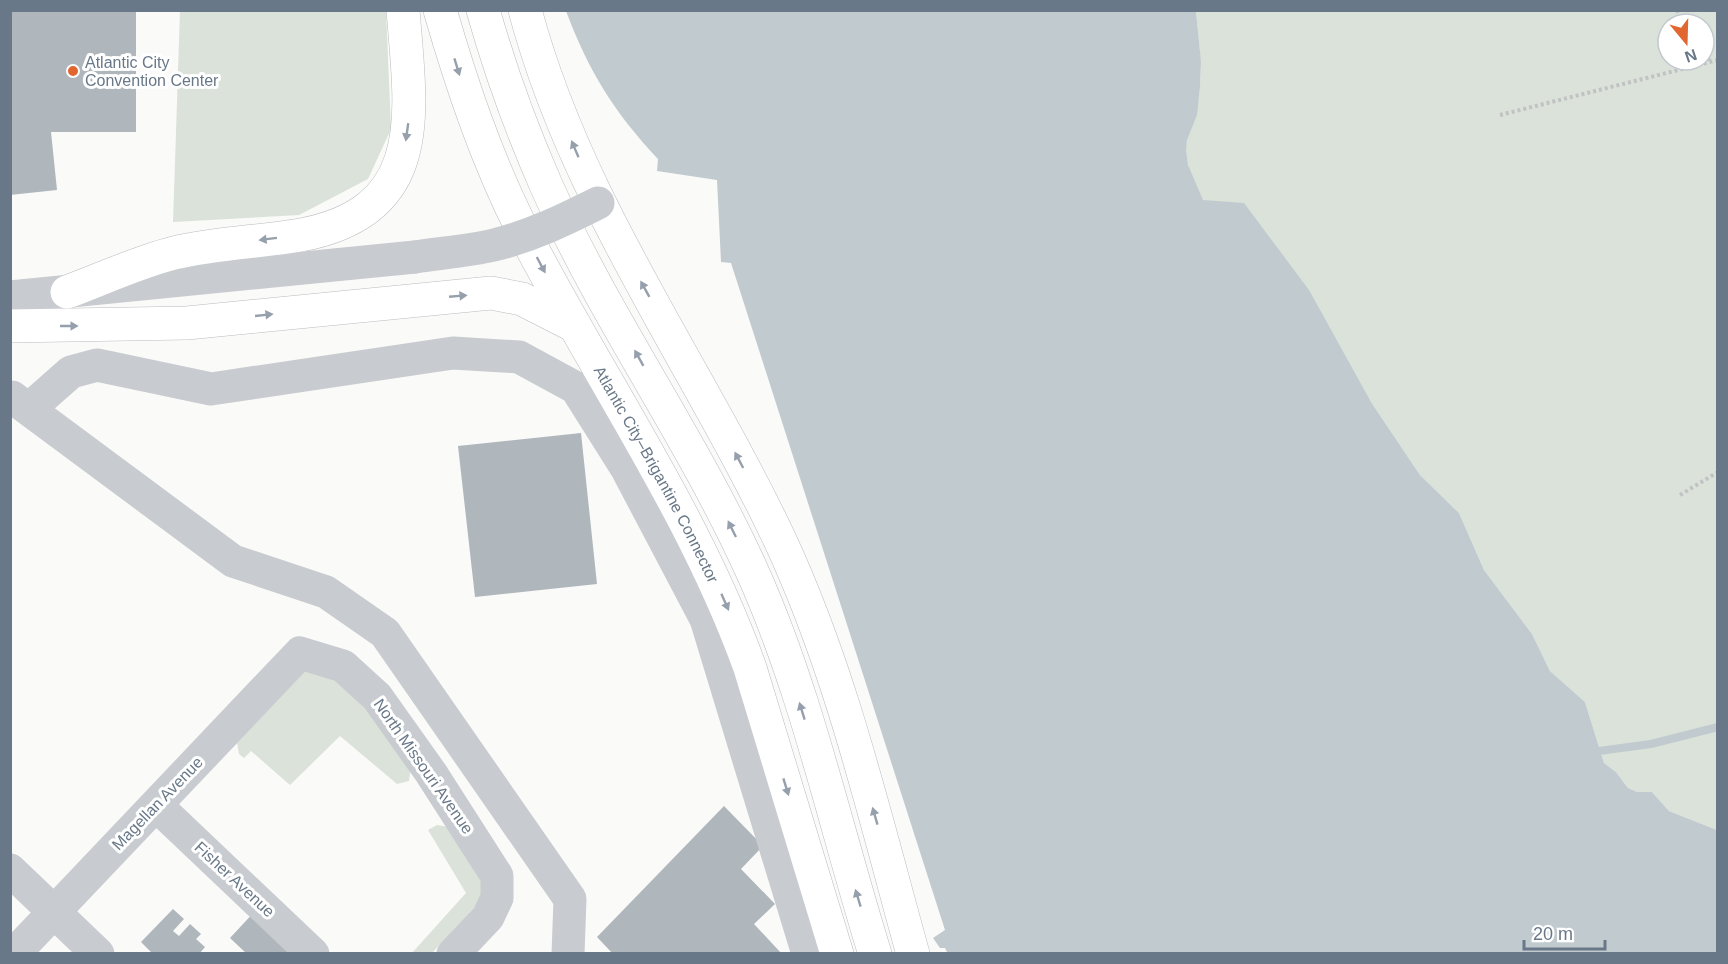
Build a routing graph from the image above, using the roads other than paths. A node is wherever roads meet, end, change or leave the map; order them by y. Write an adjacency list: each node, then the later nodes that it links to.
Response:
1 (403, 10): 6 (highway, one-way to 6)
2 (440, 10): 9 (highway, Atlantic City–Brigantine Connector, one-way to 9)
3 (483, 10): 22 (highway, one-way to 3)
4 (525, 10): 5 (highway, one-way to 4)
5 (598, 203): 6 (street, bridge); 23 (highway, one-way to 5)
6 (67, 292): 7 (street)
7 (10, 297)
8 (10, 326): 9 (highway, one-way to 9)
9 (575, 326): 21 (highway, Atlantic City–Brigantine Connector, one-way to 21)
10 (20, 402): 19 (street); 20 (street)
11 (300, 653): 12 (street, Magellan Avenue); 18 (street, North Missouri Avenue)
12 (156, 805): 14 (street, Magellan Avenue); 17 (street, Fisher Avenue)
13 (10, 870): 14 (street)
14 (54, 911): 15 (street, Magellan Avenue); 16 (street)
15 (14, 954)
16 (98, 954)
17 (314, 954)
18 (453, 954)
19 (568, 954)
20 (808, 954)
21 (837, 954)
22 (875, 954)
23 (913, 954)

